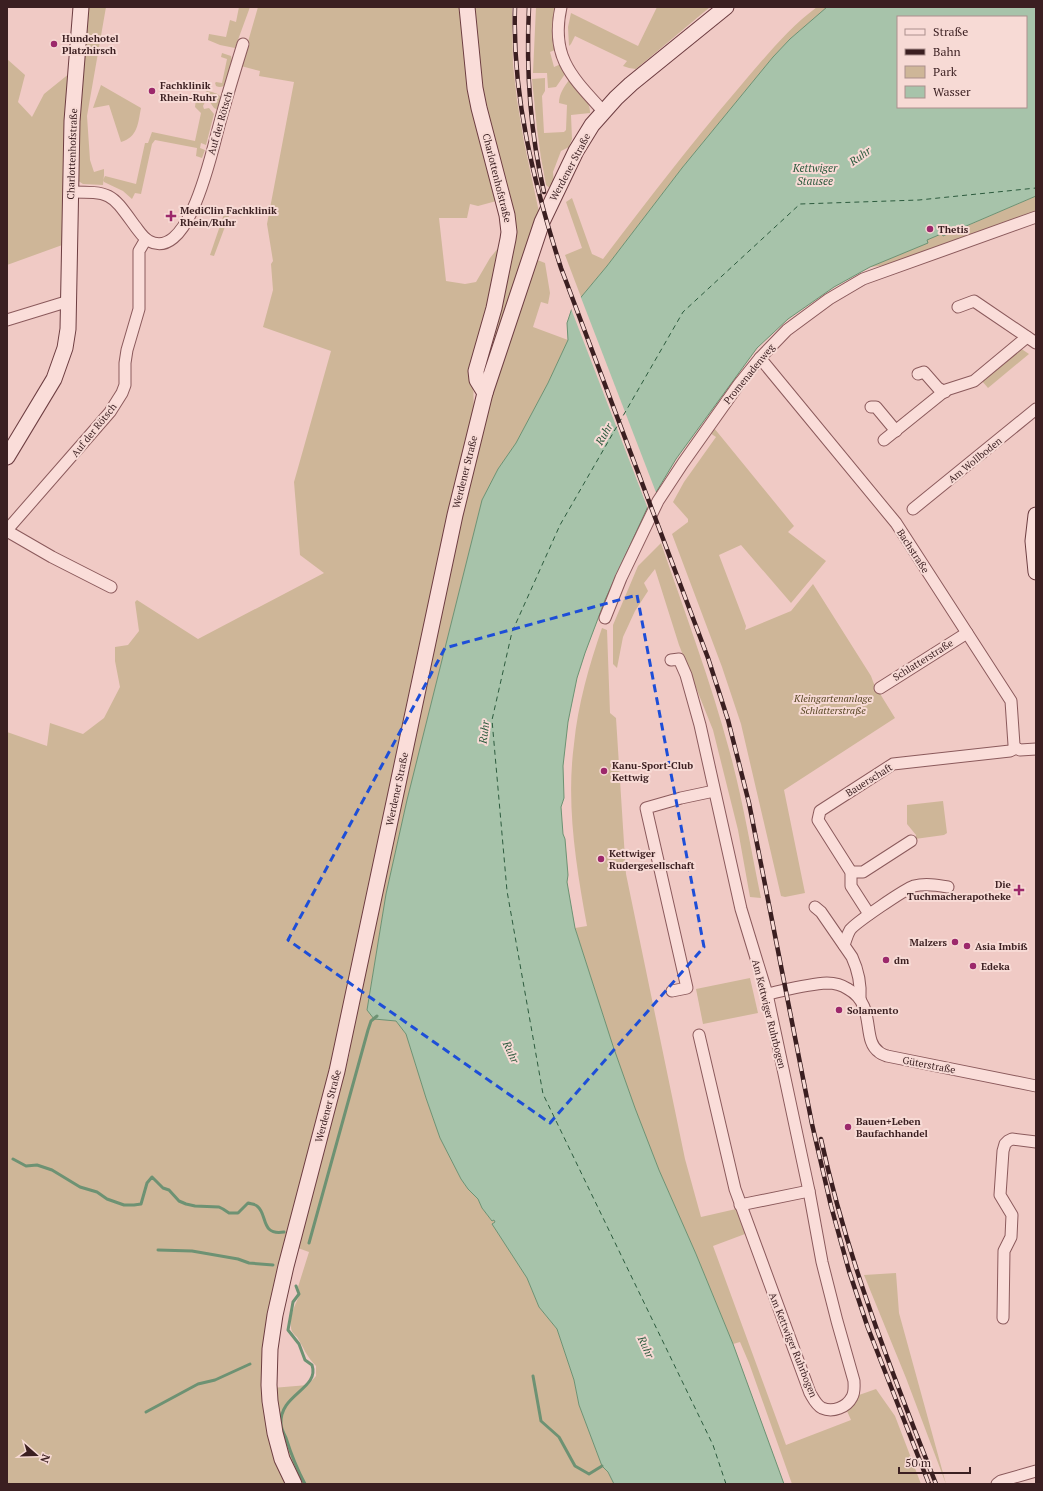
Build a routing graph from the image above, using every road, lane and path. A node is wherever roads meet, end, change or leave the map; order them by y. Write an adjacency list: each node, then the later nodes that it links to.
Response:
1 (81, 7): 7 (main road, Charlottenhofstraße)
2 (467, 7): 17 (main road, Charlottenhofstraße)
3 (561, 7): 6 (street)
4 (726, 7): 6 (main road, Werdener Straße)
5 (243, 44): 9 (street, Auf der Rötsch)
6 (603, 111): 17 (main road, Werdener Straße)
7 (70, 192): 9 (street); 10 (main road, Charlottenhofstraße)
8 (1036, 218): 14 (street, Promenadenweg)
9 (146, 239): 25 (street, Auf der Rötsch)
10 (69, 301): 12 (street); 22 (main road, Charlottenhofstraße)
11 (958, 307): 13 (street)
12 (7, 320)
13 (1032, 340): 16 (street)
14 (760, 358): 28 (street, Promenadenweg); 29 (street, Bachstraße)
15 (918, 374): 16 (street)
16 (945, 392): 20 (street)
17 (485, 393): 51 (main road, Werdener Straße)
18 (871, 407): 20 (street)
19 (1036, 409): 23 (street, Am Wollboden)
20 (896, 431): 21 (street)
21 (884, 440)
22 (7, 457)
23 (913, 509)
24 (1036, 515): 26 (main road)
25 (7, 530): 27 (street, Auf der Rötsch)
26 (1036, 572)
27 (111, 587)
28 (605, 618)
29 (966, 633): 31 (street, Schlatterstraße); 32 (street, Bachstraße)
30 (672, 660): 34 (street, Am Kettwiger Ruhrbogen)
31 (880, 688)
32 (1016, 748): 33 (street); 36 (street, Bauerschaft)
33 (1036, 749)
34 (714, 791): 41 (street); 42 (street, Am Kettwiger Ruhrbogen)
35 (911, 841): 36 (street)
36 (851, 872): 39 (street, Bauerschaft)
37 (948, 887): 39 (street)
38 (815, 907): 40 (street, Güterstraße)
39 (869, 914): 40 (street)
40 (844, 945): 43 (street, Güterstraße)
41 (672, 992)
42 (767, 994): 43 (street); 47 (street, Am Kettwiger Ruhrbogen)
43 (860, 999): 45 (street, Güterstraße)
44 (699, 1035): 48 (street, Am Kettwiger Ruhrbogen)
45 (1036, 1086)
46 (1036, 1142): 49 (street)
47 (809, 1191): 48 (street); 48 (street, Am Kettwiger Ruhrbogen)
48 (740, 1206)
49 (1003, 1318)
50 (1036, 1472): 52 (street)
51 (294, 1484)
52 (997, 1484)

